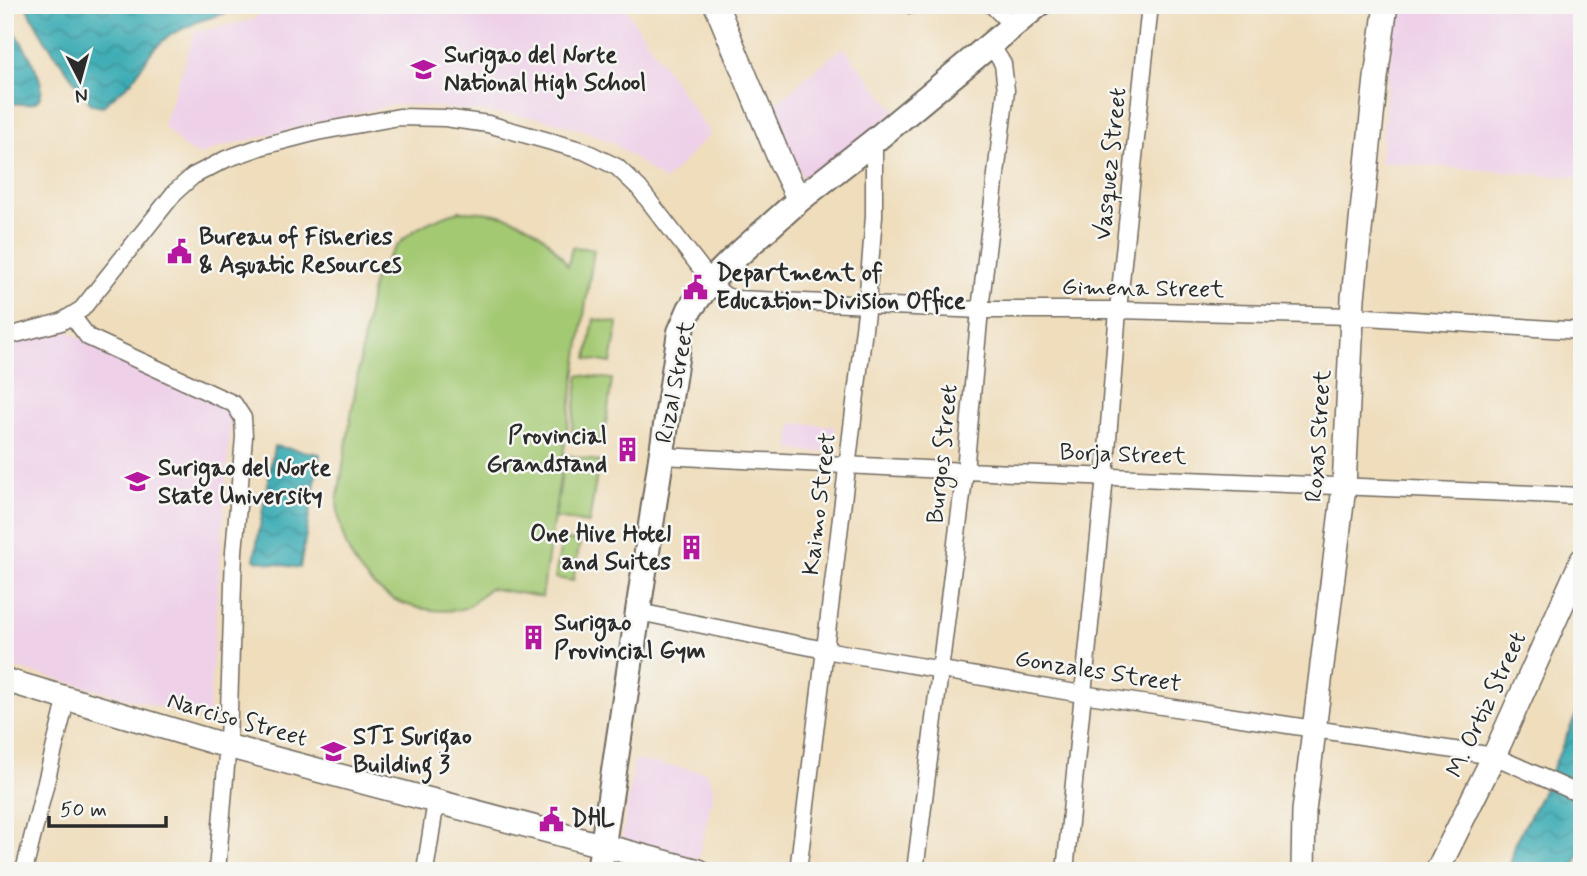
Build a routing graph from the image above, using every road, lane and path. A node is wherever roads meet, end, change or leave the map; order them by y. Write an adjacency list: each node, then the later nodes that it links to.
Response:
1 (716, 5): 9 (street)
2 (992, 5): 6 (street)
3 (1038, 5): 6 (main road, Rizal Street)
4 (1150, 5): 13 (street, Vasquez Street)
5 (1386, 5): 15 (street, Roxas Street)
6 (1013, 26): 7 (main road, Rizal Street)
7 (991, 45): 8 (main road, Rizal Street); 12 (street, Burgos Street)
8 (874, 141): 9 (main road, Rizal Street); 11 (street, Kaimo Street)
9 (799, 200): 10 (main road, Rizal Street)
10 (711, 281): 11 (street, Gimena Street); 14 (street, Gimena Street); 18 (main road, Rizal Street)
11 (867, 304): 12 (street, Gimena Street); 19 (street, Kaimo Street)
12 (980, 310): 13 (street, Gimena Street); 20 (street, Burgos Street)
13 (1118, 310): 15 (street, Gimena Street); 21 (street, Vasquez Street)
14 (72, 316): 17 (street); 32 (street)
15 (1352, 316): 16 (street, Gimena Street); 22 (street, Roxas Street)
16 (1582, 331)
17 (5, 337)
18 (662, 456): 19 (street, Borja Street); 25 (main road, Rizal Street)
19 (848, 464): 20 (street, Borja Street); 26 (street, Kaimo Street)
20 (965, 471): 21 (street, Borja Street); 27 (street, Burgos Street)
21 (1105, 477): 22 (street, Borja Street); 29 (street, Vasquez Street)
22 (1344, 487): 23 (street, Borja Street); 31 (street, Roxas Street)
23 (1582, 496)
24 (1582, 560): 33 (street, M. Ortiz Street)
25 (639, 612): 26 (street, Gonzales Street); 36 (main road, Rizal Street)
26 (825, 650): 27 (street, Gonzales Street); 41 (street, Kaimo Street)
27 (940, 669): 29 (street, Gonzales Street); 42 (street, Burgos Street)
28 (5, 680): 30 (street, Narciso Street)
29 (1082, 694): 31 (street, Gonzales Street); 43 (street, Vasquez Street)
30 (67, 697): 32 (street, Narciso Street); 37 (street)
31 (1314, 728): 33 (street, Gonzales Street); 44 (street, Roxas Street)
32 (227, 746): 35 (street, Narciso Street); 38 (street)
33 (1494, 756): 34 (street, Gonzales Street); 45 (street, M. Ortiz Street)
34 (1582, 795)
35 (436, 801): 36 (street, Narciso Street); 39 (street)
36 (601, 859): 40 (street, Narciso Street)
37 (24, 871)
38 (217, 871)
39 (425, 871)
40 (699, 871)
41 (798, 871)
42 (915, 871)
43 (1065, 871)
44 (1303, 871)
45 (1437, 871)

